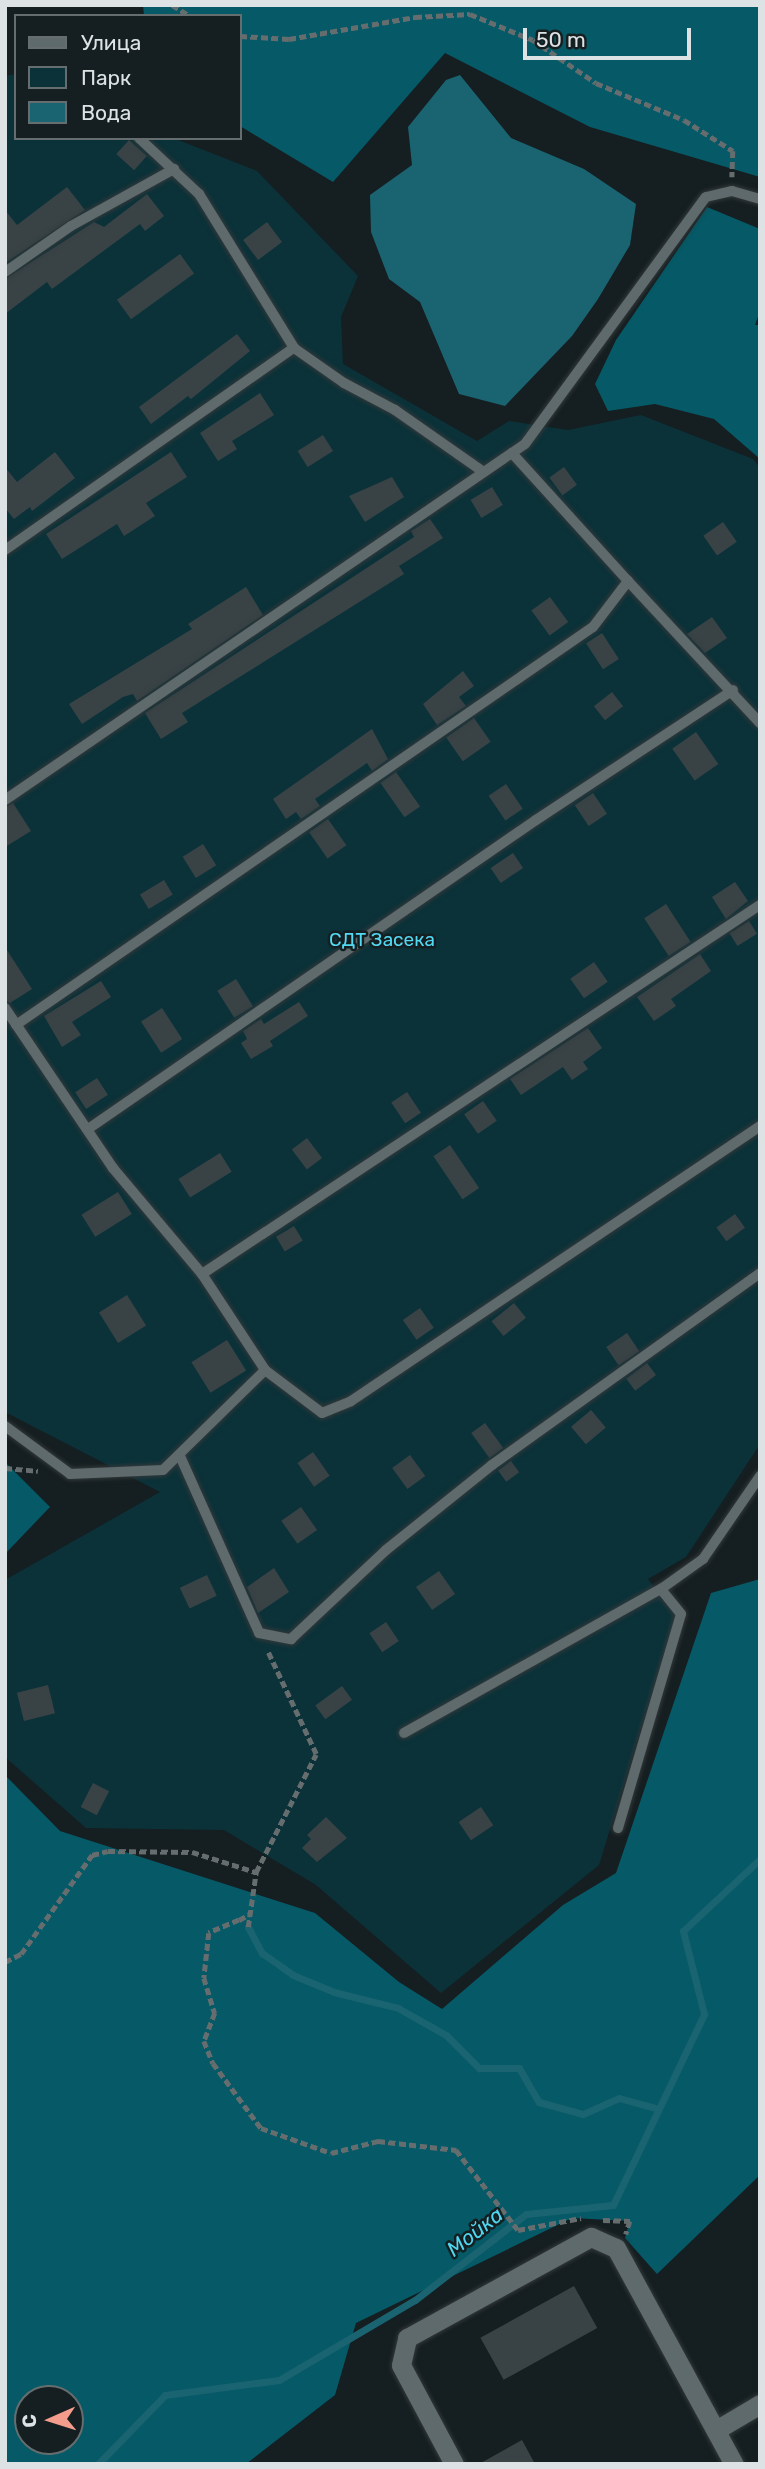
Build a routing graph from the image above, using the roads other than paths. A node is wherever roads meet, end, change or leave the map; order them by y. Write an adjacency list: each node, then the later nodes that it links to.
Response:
1 (141, 140): 2 (lane)
2 (174, 169): 4 (lane); 5 (lane)
3 (760, 199): 6 (lane)
4 (5, 272)
5 (294, 348): 7 (lane); 8 (lane)
6 (512, 453): 7 (lane); 9 (lane)
7 (482, 471): 12 (lane)
8 (5, 550)
9 (628, 581): 10 (lane); 15 (lane)
10 (733, 690): 11 (lane); 17 (lane)
11 (760, 723)
12 (5, 800)
13 (760, 905): 19 (lane)
14 (5, 1008): 15 (lane)
15 (16, 1025): 17 (lane)
16 (760, 1126): 20 (lane)
17 (88, 1129): 19 (lane)
18 (760, 1273): 22 (lane)
19 (202, 1275): 20 (lane)
20 (265, 1370): 22 (lane)
21 (5, 1426): 22 (lane)
22 (180, 1456)
23 (760, 1476): 24 (lane)
24 (661, 1589): 25 (lane); 26 (lane)
25 (404, 1733)
26 (618, 1828)
27 (760, 2404): 28 (street)
28 (716, 2430): 29 (street); 30 (street)
29 (454, 2464)
30 (734, 2464)

